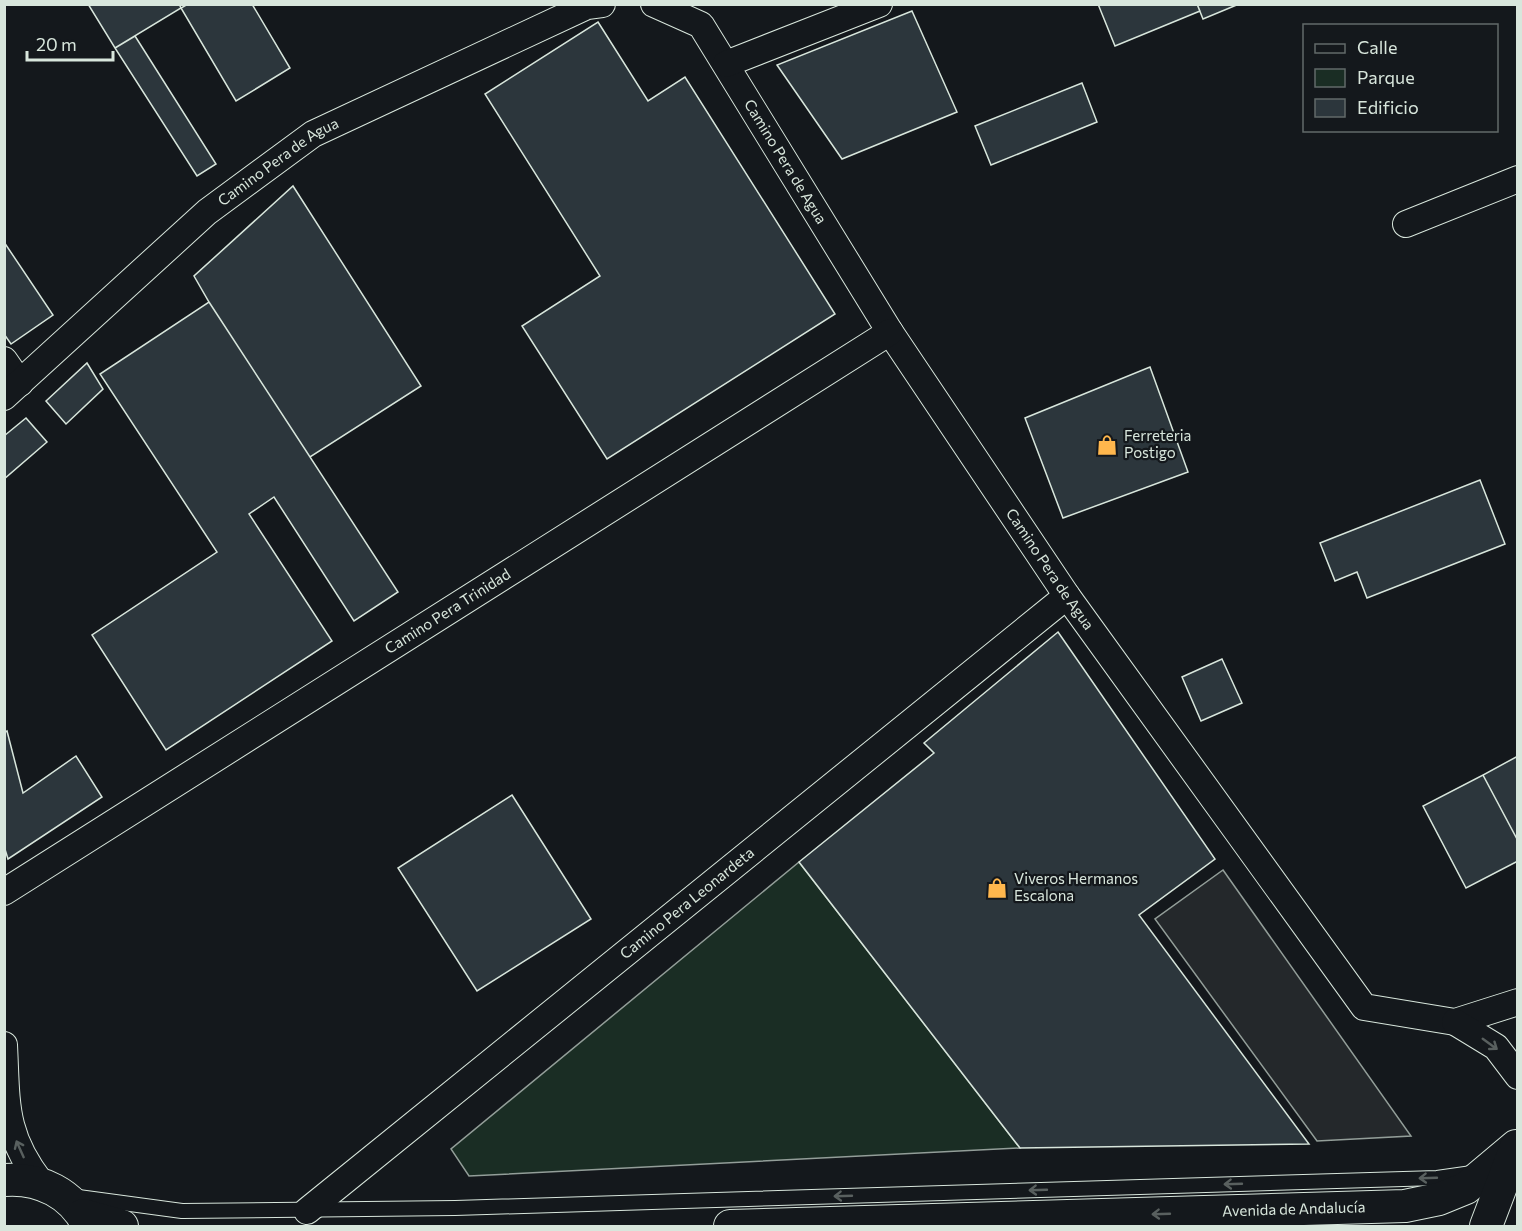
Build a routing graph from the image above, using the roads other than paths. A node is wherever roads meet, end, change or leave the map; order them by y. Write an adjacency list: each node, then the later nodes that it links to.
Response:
1 (602, 4): 9 (street, Camino Pera de Agua)
2 (654, 4): 4 (street, Camino Pera de Agua)
3 (879, 4): 4 (street)
4 (726, 64): 7 (street, Camino Pera de Agua)
5 (1518, 179): 6 (street)
6 (1406, 224)
7 (890, 332): 10 (street, Camino Pera de Agua); 11 (street, Camino Pera Trinidad)
8 (4, 360): 9 (street)
9 (12, 390)
10 (1067, 596): 13 (street, Camino Pera de Agua); 21 (street, Camino Pera Leonardeta)
11 (4, 892)
12 (1518, 1002): 13 (street, Camino Pera de Agua)
13 (1455, 1022): 15 (street, one-way to 15)
14 (4, 1045): 16 (street)
15 (1518, 1076)
16 (5, 1116): 20 (street, one-way to 16)
17 (1517, 1145): 18 (street, Avenida de Andalucía); 24 (street)
18 (1486, 1172): 21 (lane, one-way to 21); 23 (street, Avenida de Andalucía, one-way to 23)
19 (4, 1180): 20 (street)
20 (69, 1205): 21 (lane); 22 (street)
21 (307, 1211)
22 (122, 1227)
23 (730, 1227)
24 (1486, 1227)

